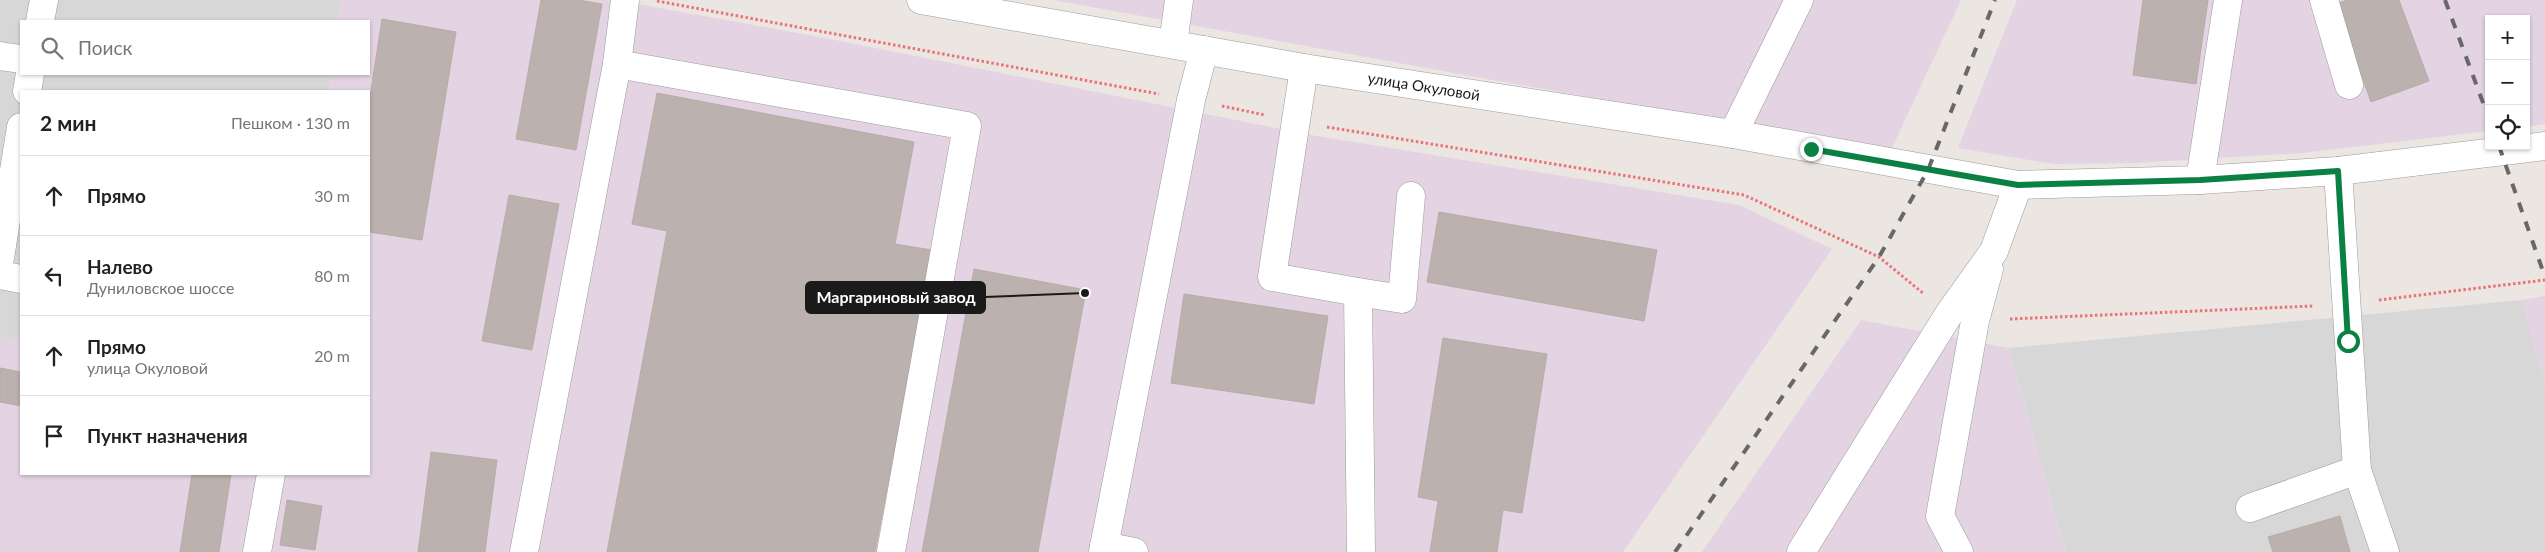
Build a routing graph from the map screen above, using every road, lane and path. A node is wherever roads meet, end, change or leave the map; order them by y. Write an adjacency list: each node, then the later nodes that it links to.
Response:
1 (44, 0): 9 (street)
2 (626, 0): 14 (street)
3 (654, 0): 19 (path)
4 (920, 0): 10 (street, улица Окуловой)
5 (1179, 0): 10 (street)
6 (1799, 0): 22 (street)
7 (2228, 0): 25 (street)
8 (2324, 0): 17 (street)
9 (40, 20)
10 (1173, 44): 11 (street, улица Окуловой)
11 (1204, 50): 15 (street, улица Окуловой); 19 (street)
12 (0, 56): 13 (street)
13 (20, 59)
14 (617, 64): 42 (street); 43 (street)
15 (1304, 68): 20 (street); 22 (street, улица Окуловой)
16 (30, 75): 18 (street)
17 (2349, 85)
18 (27, 90)
19 (1191, 100): 20 (path); 40 (street)
20 (1295, 121): 33 (street); 35 (path)
21 (20, 133): 29 (street)
22 (1733, 134): 26 (street, улица Окуловой)
23 (2545, 146): 24 (street, улица Окуловой)
24 (2338, 171): 25 (street, улица Окуловой); 34 (street)
25 (2200, 180): 26 (street, улица Окуловой)
26 (2018, 185): 28 (street)
27 (1411, 196): 33 (street)
28 (1994, 251): 35 (street); 36 (street)
29 (0, 258)
30 (0, 275): 31 (street)
31 (20, 279)
32 (2545, 280): 34 (path)
33 (1358, 292): 45 (street)
34 (2347, 304): 36 (path); 37 (street)
35 (1949, 314): 46 (street)
36 (1974, 320): 47 (street)
37 (2357, 470): 39 (street); 48 (street)
38 (271, 475): 41 (street)
39 (2250, 508)
40 (1103, 549): 44 (street)
41 (257, 552)
42 (524, 552)
43 (891, 552)
44 (1134, 552)
45 (1361, 552)
46 (1801, 552)
47 (1959, 552)
48 (2385, 552)

